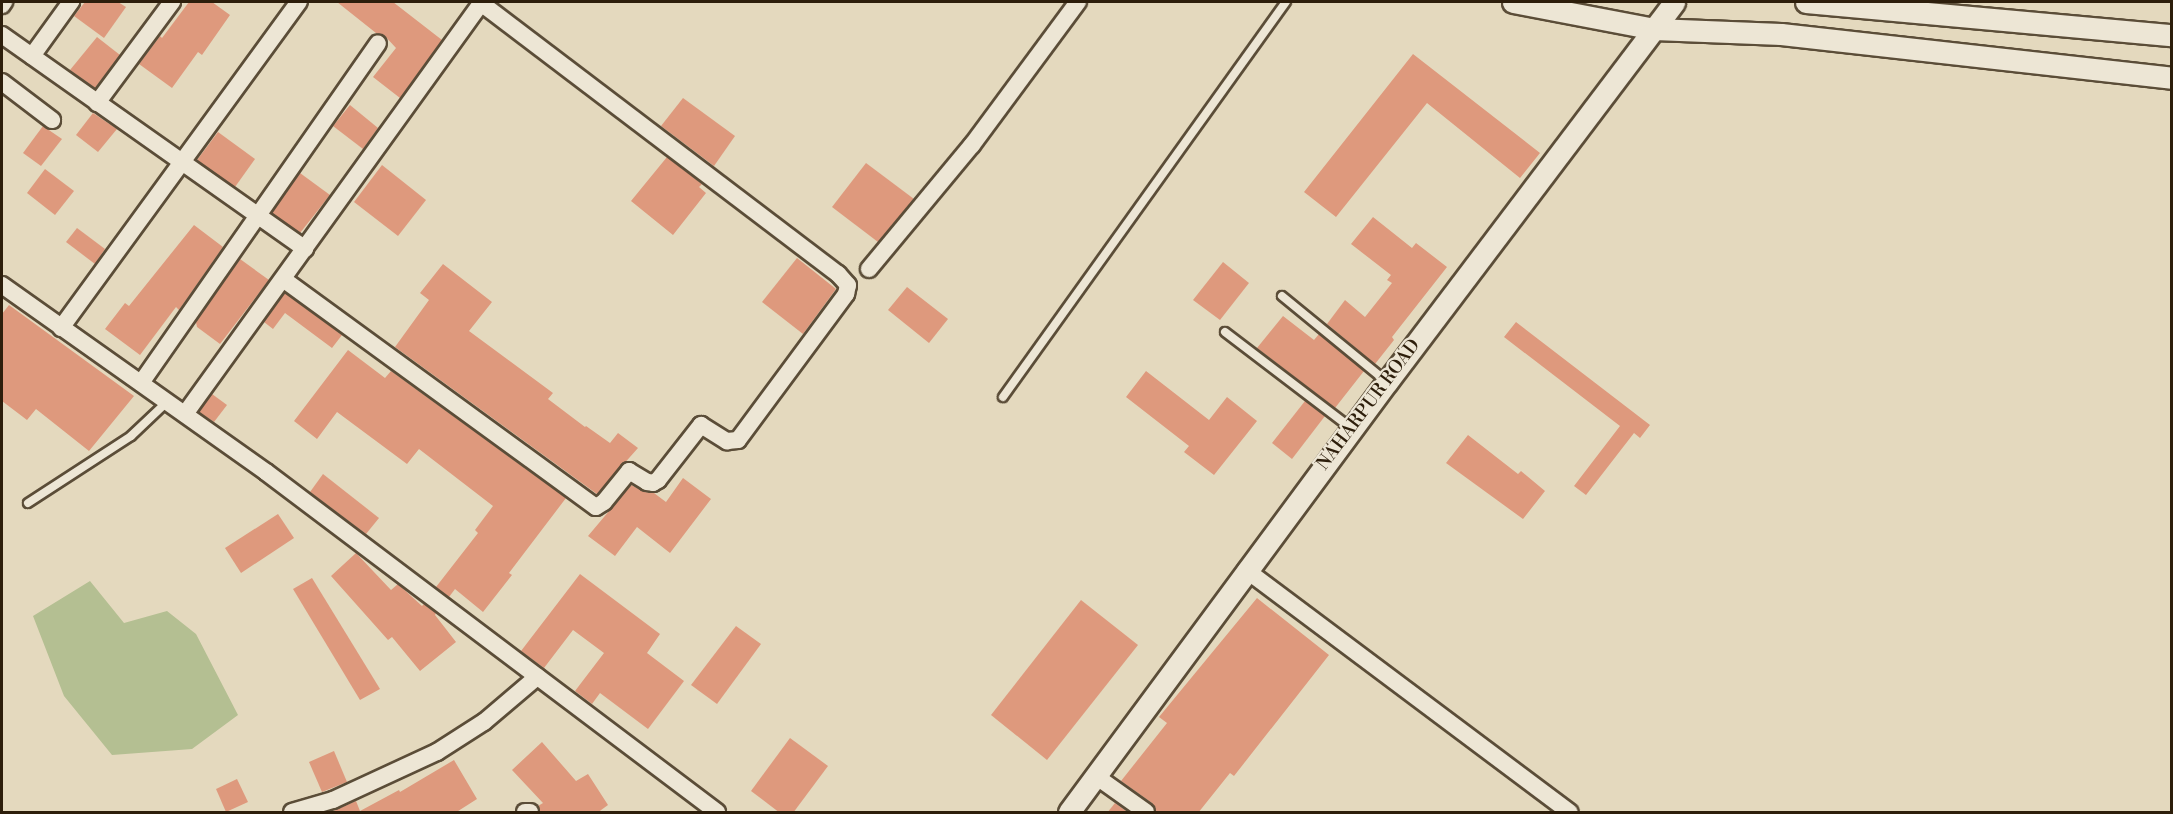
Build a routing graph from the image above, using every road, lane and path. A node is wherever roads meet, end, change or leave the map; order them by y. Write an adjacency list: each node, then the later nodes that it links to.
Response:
1 (70, 2): 14 (street)
2 (171, 2): 17 (street)
3 (299, 2): 19 (street)
4 (481, 2): 21 (street); 23 (street)
5 (1078, 2): 22 (street)
6 (1286, 2): 30 (lane)
7 (1513, 2): 10 (street)
8 (1806, 2): 12 (street)
9 (1669, 3): 10 (street, NAHARPUR ROAD)
10 (1654, 29): 15 (street); 28 (street, NAHARPUR ROAD)
11 (2, 35): 14 (street)
12 (2172, 35)
13 (378, 43): 20 (street)
14 (32, 56): 17 (street)
15 (2172, 78)
16 (2, 82): 18 (street)
17 (97, 103): 19 (street)
18 (52, 120)
19 (182, 163): 20 (street); 26 (street)
20 (256, 217): 21 (street); 29 (street)
21 (305, 249): 23 (street)
22 (869, 269)
23 (283, 279): 32 (street)
24 (2, 285): 26 (street)
25 (1282, 296): 28 (lane)
26 (61, 328): 29 (street)
27 (1225, 332): 33 (lane)
28 (1387, 382): 33 (street, NAHARPUR ROAD)
29 (141, 383): 31 (street)
30 (1003, 396)
31 (167, 402): 32 (street); 34 (lane)
32 (184, 414): 36 (street)
33 (1352, 429): 35 (street, NAHARPUR ROAD)
34 (28, 503)
35 (1246, 570): 37 (street, NAHARPUR ROAD); 44 (street)
36 (537, 677): 38 (street); 41 (street)
37 (1097, 777): 42 (street, NAHARPUR ROAD); 43 (street)
38 (292, 813)
39 (525, 813): 40 (street)
40 (531, 813)
41 (717, 813)
42 (1069, 813)
43 (1146, 813)
44 (1570, 813)

